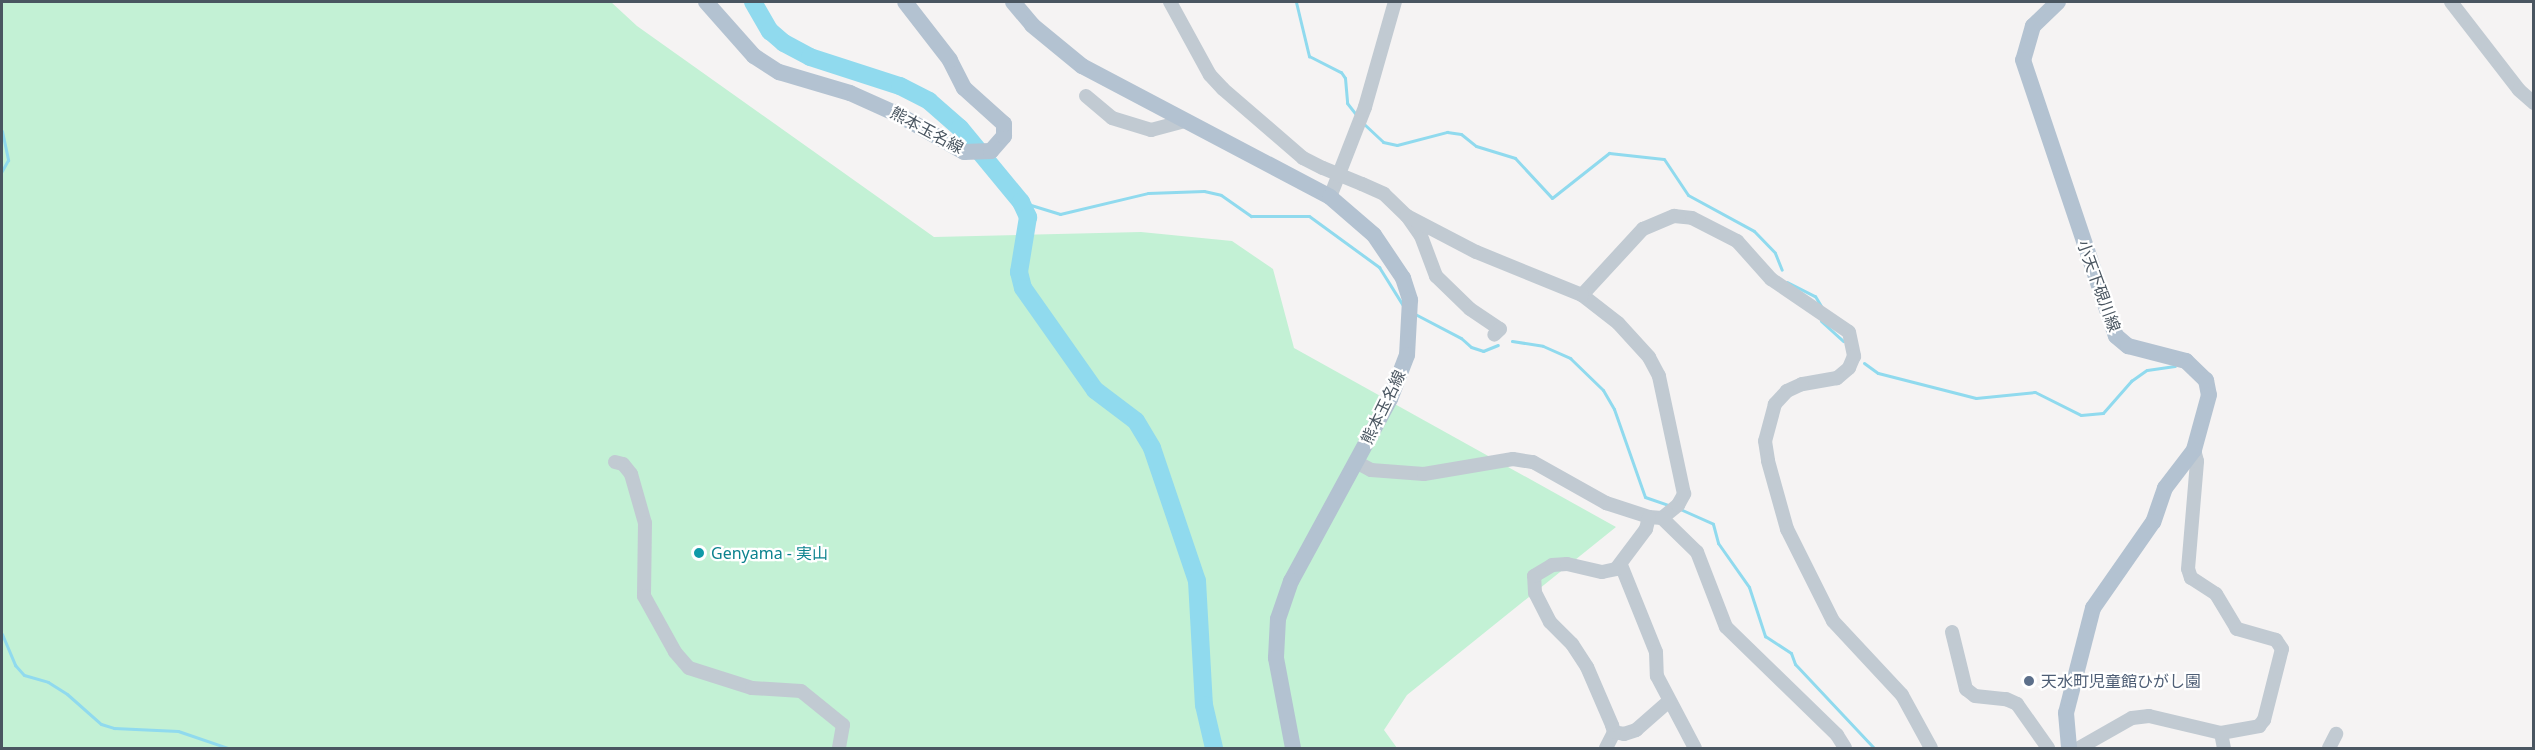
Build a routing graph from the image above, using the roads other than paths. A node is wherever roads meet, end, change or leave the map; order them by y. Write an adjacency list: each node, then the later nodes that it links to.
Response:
1 (706, 2): 2 (main road, 熊本玉名線)
2 (905, 2)
3 (1013, 2): 10 (main road, 熊本玉名線)
4 (1170, 2): 12 (street, bridge)
5 (1395, 2): 11 (street)
6 (2058, 2): 15 (main road, 小天下硯川線)
7 (2451, 2): 9 (street)
8 (1086, 96): 10 (street)
9 (2534, 103)
10 (1184, 121): 11 (main road, 熊本玉名線)
11 (1330, 197): 17 (main road, 熊本玉名線)
12 (1407, 216): 13 (street); 14 (street)
13 (1582, 295): 18 (street); 30 (street)
14 (1494, 335)
15 (2194, 450): 23 (street); 32 (main road, 小天下硯川線)
16 (615, 462): 25 (street)
17 (1356, 462): 18 (street); 26 (main road, 熊本玉名線)
18 (1665, 513): 19 (street); 29 (street)
19 (1621, 565): 21 (street); 22 (street)
20 (1952, 632): 31 (street)
21 (1669, 701): 22 (street); 28 (street)
22 (1614, 732): 27 (street)
23 (2221, 734): 33 (street); 34 (street)
24 (2336, 734): 35 (street)
25 (839, 748)
26 (1293, 748)
27 (1606, 748)
28 (1695, 748)
29 (1845, 748)
30 (1931, 748)
31 (2048, 748)
32 (2068, 748)
33 (2079, 748)
34 (2224, 748)
35 (2329, 748)

